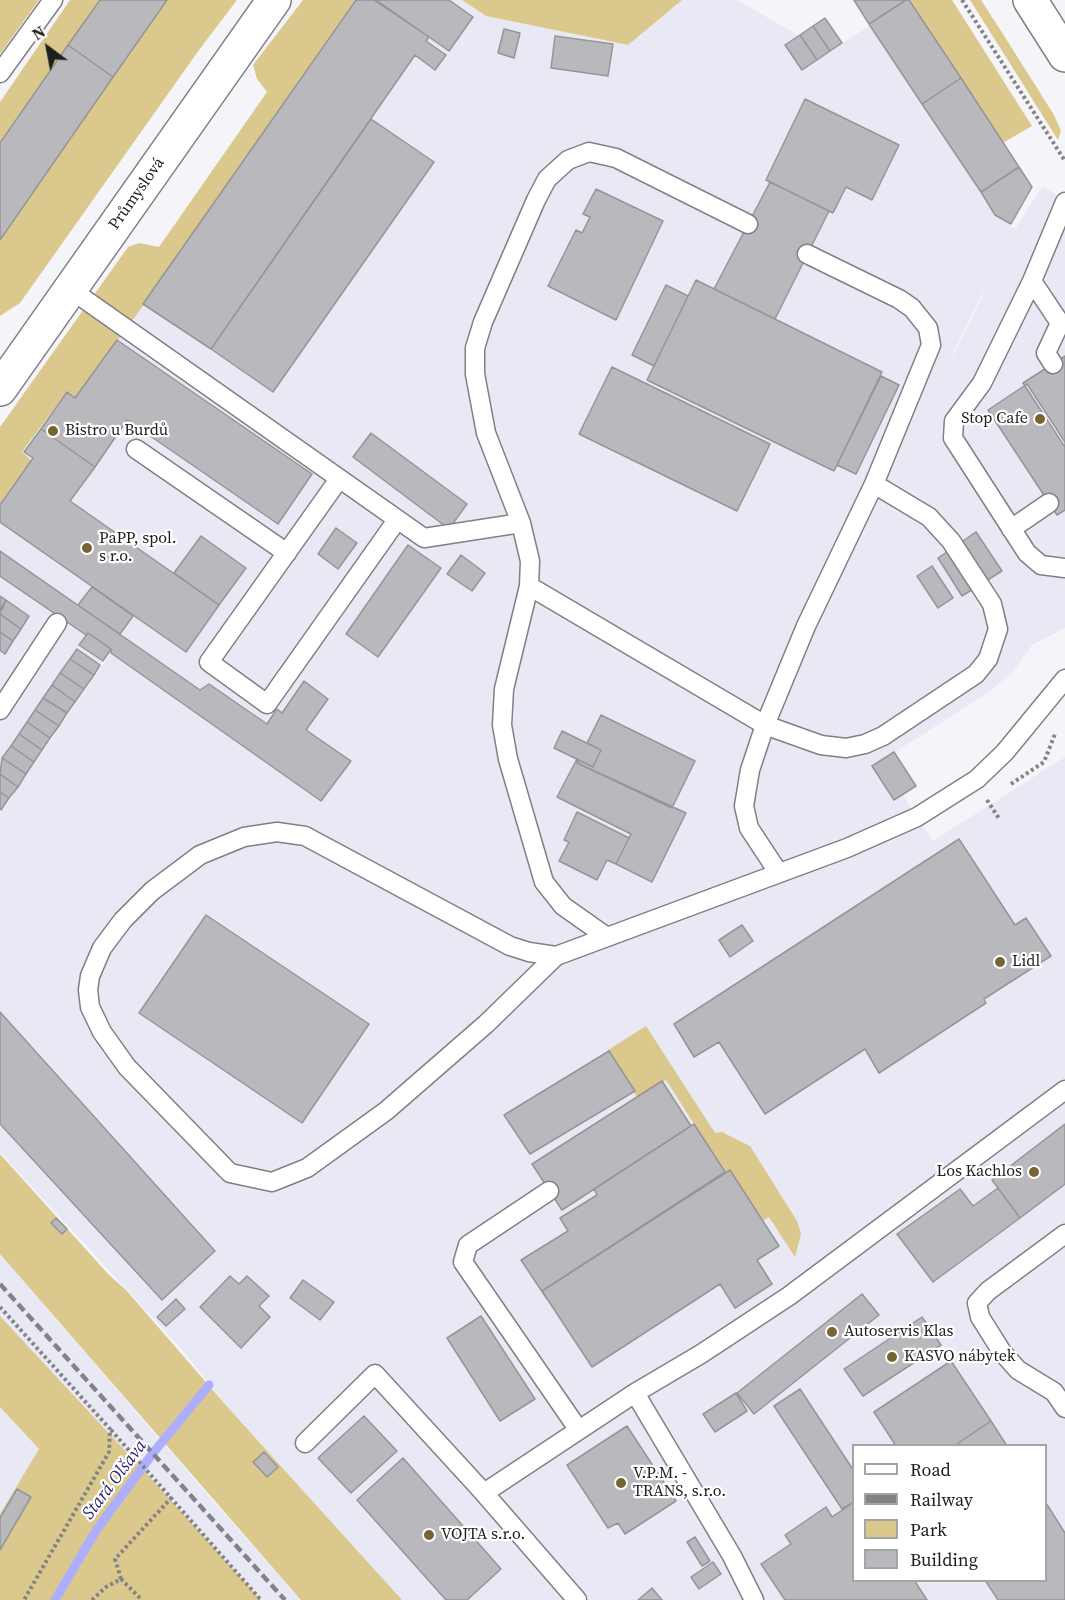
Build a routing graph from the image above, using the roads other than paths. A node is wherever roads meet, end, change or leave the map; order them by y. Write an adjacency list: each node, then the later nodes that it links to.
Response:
1 (52, 0): 5 (lane)
2 (274, 0): 10 (street, Průmyslová)
3 (1030, 0): 4 (street)
4 (1065, 55)
5 (0, 73)
6 (1065, 202): 9 (lane)
7 (748, 224): 19 (lane)
8 (807, 254): 16 (lane)
9 (1032, 281): 11 (lane); 20 (lane)
10 (70, 289): 13 (street, Průmyslová); 15 (lane)
11 (1063, 326): 12 (lane)
12 (1053, 363)
13 (1, 384)
14 (136, 449): 21 (lane)
15 (339, 479): 18 (lane); 21 (lane)
16 (874, 484): 27 (lane); 27 (lane)
17 (1049, 503): 20 (lane)
18 (398, 520): 19 (lane); 21 (lane)
19 (521, 523): 23 (lane)
20 (1011, 528): 22 (lane)
21 (287, 553)
22 (1065, 568)
23 (529, 586): 27 (lane); 29 (lane)
24 (57, 623): 26 (lane)
25 (1065, 678): 28 (lane)
26 (0, 710)
27 (765, 725): 28 (lane)
28 (778, 872): 29 (lane)
29 (607, 937): 30 (lane)
30 (556, 956): 30 (lane)
31 (1065, 1090): 35 (lane)
32 (549, 1191): 37 (lane)
33 (1065, 1234): 34 (lane)
34 (1060, 1389): 36 (lane)
35 (634, 1393): 37 (lane); 41 (lane)
36 (1065, 1408)
37 (578, 1428): 39 (lane)
38 (305, 1443): 39 (lane)
39 (484, 1493): 40 (lane)
40 (577, 1600)
41 (754, 1600)

